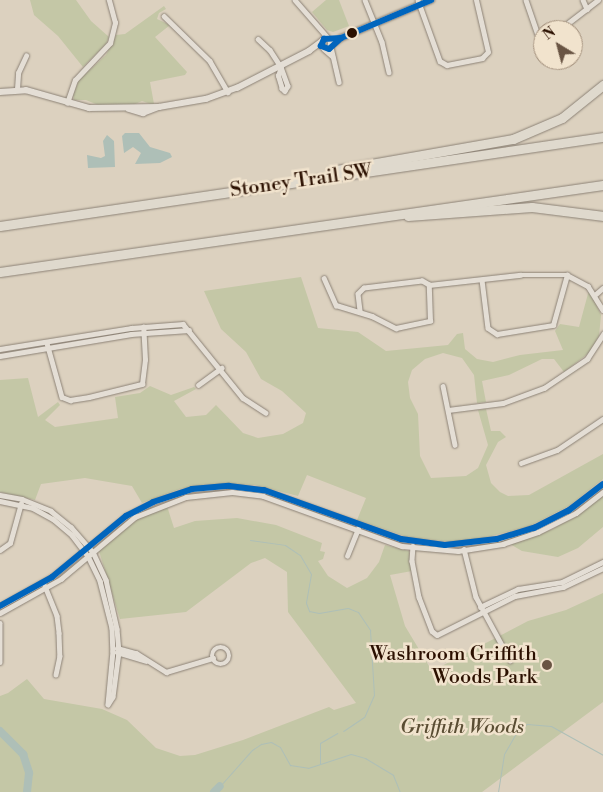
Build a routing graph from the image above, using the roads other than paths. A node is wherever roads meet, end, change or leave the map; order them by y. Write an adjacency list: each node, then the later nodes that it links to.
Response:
1 (109, 0): 30 (street)
2 (295, 0): 15 (street)
3 (365, 0): 14 (street)
4 (428, 0): 9 (street)
5 (476, 0): 9 (street)
6 (526, 0): 12 (street)
7 (583, 0): 10 (street)
8 (598, 0): 10 (street)
9 (419, 2): 14 (street)
10 (587, 8): 13 (street)
11 (164, 16): 29 (street)
12 (533, 20)
13 (571, 20)
14 (375, 24): 18 (street); 24 (street)
15 (318, 28): 17 (street); 18 (street)
16 (258, 39): 23 (street)
17 (321, 41): 18 (street); 19 (street); 20 (street)
18 (330, 42): 19 (street); 22 (street)
19 (324, 49): 20 (street); 22 (street)
20 (309, 52): 23 (street)
21 (26, 56): 27 (street)
22 (332, 56): 25 (street)
23 (281, 67): 23 (street); 29 (street)
24 (389, 72)
25 (338, 82)
26 (603, 85): 33 (highway)
27 (17, 89): 28 (street); 30 (street)
28 (0, 92)
29 (228, 92): 30 (street)
30 (66, 103)
31 (603, 137): 33 (highway, Stoney Trail SW)
32 (603, 185): 34 (highway)
33 (183, 198): 36 (highway, Stoney Trail SW)
34 (393, 215): 35 (highway); 37 (highway)
35 (603, 216)
36 (0, 226)
37 (0, 272)
38 (567, 275): 40 (street); 40 (street); 43 (street)
39 (324, 278): 45 (street)
40 (482, 280): 41 (street)
41 (429, 285): 45 (street); 45 (street)
42 (603, 288): 43 (street)
43 (596, 294): 44 (street)
44 (603, 310)
45 (360, 312)
46 (143, 327): 47 (street); 48 (street); 50 (street)
47 (189, 330): 48 (street); 57 (street)
48 (144, 333): 51 (street); 55 (street)
49 (603, 334): 53 (street)
50 (95, 335): 51 (street); 52 (street)
51 (97, 341): 55 (street)
52 (47, 343): 54 (street); 55 (street)
53 (600, 345): 60 (street)
54 (0, 349): 56 (street)
55 (49, 349): 56 (street)
56 (1, 356)
57 (221, 368): 58 (street); 61 (street)
58 (198, 385)
59 (444, 386): 60 (street)
60 (448, 410): 63 (street)
61 (266, 413)
62 (603, 420): 64 (street)
63 (455, 445)
64 (521, 463)
65 (603, 484): 81 (street)
66 (214, 490): 67 (street); 70 (street); 75 (street); 77 (street)
67 (264, 490): 70 (street); 73 (street)
68 (603, 492): 86 (street)
69 (0, 495): 72 (street)
70 (263, 496): 74 (street)
71 (0, 501): 72 (street)
72 (21, 502): 76 (street); 84 (street)
73 (310, 505): 74 (street); 78 (street)
74 (307, 511): 79 (street)
75 (132, 512): 77 (street); 82 (street)
76 (50, 514): 82 (street); 85 (street)
77 (135, 517): 87 (street)
78 (360, 524): 79 (street); 80 (street)
79 (358, 530): 83 (street); 89 (street)
80 (414, 543): 81 (street); 83 (street)
81 (464, 545): 86 (street)
82 (89, 547): 85 (street); 87 (street)
83 (413, 548): 86 (street); 98 (street)
84 (0, 550)
85 (85, 551): 88 (street); 92 (street)
86 (464, 551): 96 (street)
87 (93, 552): 88 (street); 94 (street)
88 (88, 556): 93 (street); 94 (street)
89 (347, 556)
90 (603, 562): 96 (street)
91 (603, 568): 98 (street)
92 (43, 583): 93 (street); 95 (street)
93 (46, 589): 97 (street); 105 (street)
94 (110, 603): 100 (street); 101 (street)
95 (0, 606)
96 (480, 607): 98 (street)
97 (0, 613)
98 (483, 613): 103 (street)
99 (0, 623): 104 (street)
100 (113, 649): 101 (street); 101 (street)
101 (119, 650): 102 (street)
102 (213, 658): 102 (street)
103 (510, 660)
104 (0, 662)
105 (56, 675)

